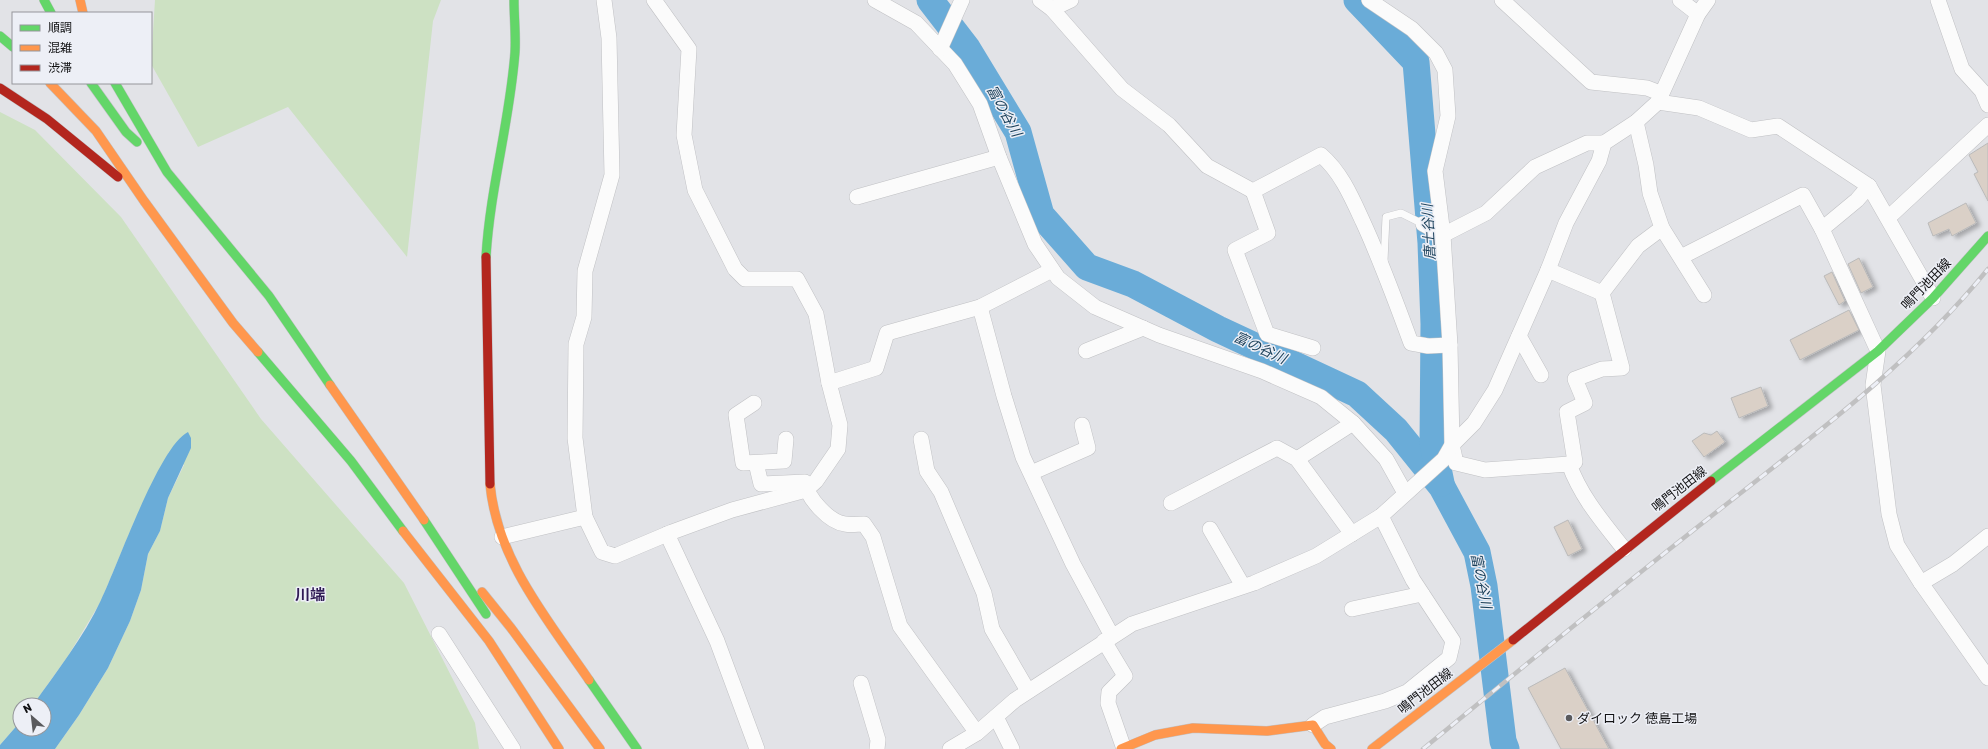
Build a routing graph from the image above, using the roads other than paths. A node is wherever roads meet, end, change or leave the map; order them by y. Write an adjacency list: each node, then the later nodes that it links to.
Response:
1 (44, 0): 15 (main road)
2 (80, 0): 16 (main road)
3 (514, 0): 79 (main road)
4 (604, 0): 73 (street)
5 (654, 0): 58 (street)
6 (875, 0): 20 (street)
7 (962, 0): 20 (street)
8 (1071, 0): 14 (street)
9 (1369, 0): 41 (street)
10 (1502, 0): 26 (street)
11 (1680, 0): 17 (street)
12 (1708, 0): 17 (street)
13 (1938, 0): 25 (street)
14 (1046, 4): 34 (street)
15 (50, 12)
16 (83, 12)
17 (1698, 14): 26 (street)
18 (0, 36): 19 (main road)
19 (12, 45)
20 (941, 48): 31 (street)
21 (51, 84): 36 (main road)
22 (92, 84): 32 (main road)
23 (116, 84): 32 (main road)
24 (0, 88): 36 (main road)
25 (1985, 90): 27 (street)
26 (1659, 98): 28 (street); 33 (street)
27 (1988, 105)
28 (1636, 122): 30 (street); 39 (street)
29 (1988, 125): 37 (street)
30 (1604, 143): 41 (street); 46 (street)
31 (998, 157): 35 (street); 45 (street)
32 (167, 172): 74 (main road)
33 (1869, 186): 37 (street); 40 (street)
34 (1253, 191): 44 (street); 54 (street)
35 (857, 197)
36 (144, 201): 80 (main road)
37 (1889, 218): 49 (street)
38 (1423, 224): 41 (street); 44 (lane)
39 (1662, 228): 43 (street); 47 (street)
40 (1822, 229): 43 (street); 56 (street)
41 (1440, 233): 53 (street)
42 (1988, 236): 49 (main road, 鳴門池田線)
43 (1681, 257): 48 (street)
44 (1384, 268): 53 (street)
45 (1052, 270): 50 (street); 51 (street)
46 (1548, 270): 47 (street); 52 (street)
47 (1602, 293): 67 (street)
48 (1704, 295)
49 (1933, 298): 56 (main road, 鳴門池田線)
50 (980, 307): 58 (street); 68 (street)
51 (1143, 328): 55 (street); 60 (street)
52 (1519, 336): 57 (street); 64 (street)
53 (1447, 345): 64 (street)
54 (1312, 348)
55 (1086, 351)
56 (1878, 351): 81 (main road, 鳴門池田線); 82 (street)
57 (1541, 375)
58 (829, 383): 69 (street)
59 (754, 403): 66 (street)
60 (1353, 423): 65 (street); 70 (street)
61 (1082, 425): 68 (street)
62 (786, 439): 66 (street)
63 (921, 439): 92 (street)
64 (1452, 445): 67 (street); 70 (street)
65 (1297, 459): 71 (street); 77 (street)
66 (756, 462): 69 (street)
67 (1569, 464): 81 (street)
68 (1031, 473): 89 (street)
69 (806, 490): 76 (street); 95 (street)
70 (1407, 491): 72 (street)
71 (1171, 504)
72 (1381, 516): 77 (street); 84 (street)
73 (585, 517): 76 (street); 79 (street)
74 (426, 523): 86 (main road); 98 (main road)
75 (1210, 529): 83 (street)
76 (667, 534): 100 (street)
77 (1352, 534): 83 (street)
78 (1988, 536): 82 (street)
79 (502, 537): 99 (main road)
80 (417, 549): 88 (main road); 97 (main road)
81 (1624, 549): 106 (main road, 鳴門池田線)
82 (1921, 583): 90 (street)
83 (1243, 586): 89 (street)
84 (1422, 594): 85 (street); 94 (street)
85 (1352, 609)
86 (491, 623)
87 (439, 634): 96 (street)
88 (471, 634)
89 (1108, 638): 92 (street); 104 (street)
90 (1988, 678)
91 (861, 683): 101 (street)
92 (1028, 691): 93 (street)
93 (996, 717): 95 (street); 103 (street)
94 (1313, 725): 104 (main road); 105 (main road)
95 (977, 733): 102 (street)
96 (512, 749)
97 (559, 749)
98 (600, 749)
99 (637, 749)
100 (757, 749)
101 (876, 749)
102 (950, 749)
103 (1012, 749)
104 (1123, 749)
105 (1331, 749)
106 (1372, 749)

